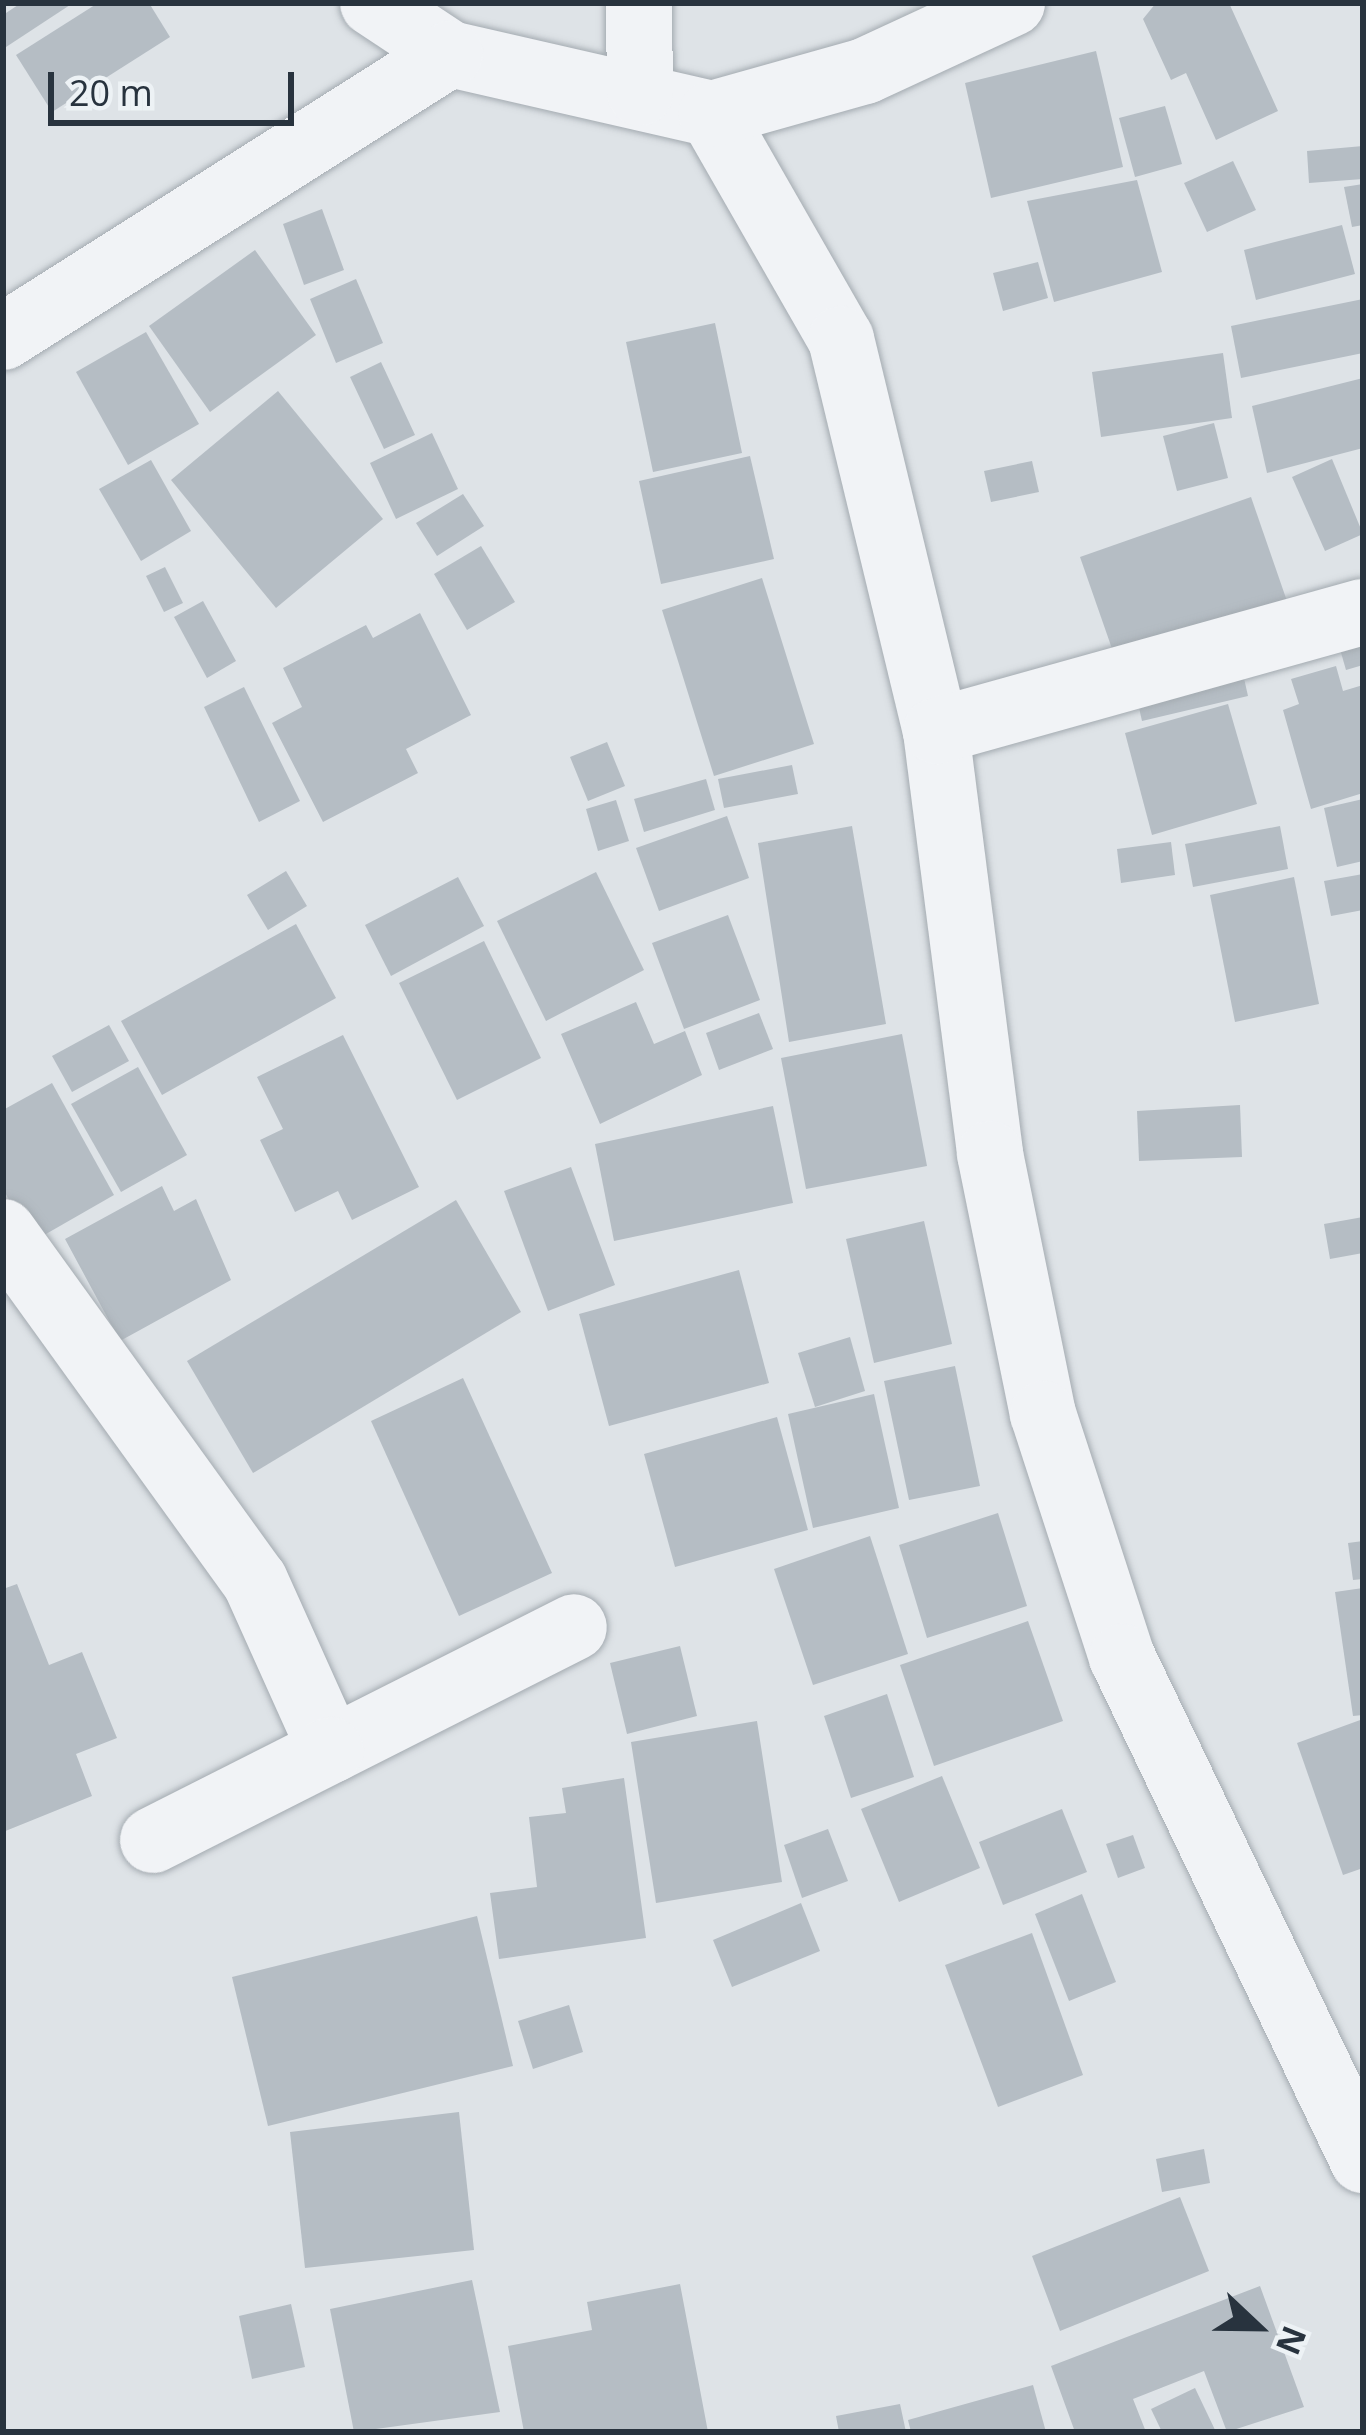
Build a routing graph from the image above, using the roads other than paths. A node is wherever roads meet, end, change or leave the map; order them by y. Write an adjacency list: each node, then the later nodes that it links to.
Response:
1 (373, 3): 4 (street)
2 (639, 3): 5 (street)
3 (1012, 3): 6 (street)
4 (450, 54): 5 (street); 7 (street)
5 (640, 93): 6 (street)
6 (712, 114): 9 (street)
7 (3, 337)
8 (1363, 612): 9 (street)
9 (936, 731): 14 (street)
10 (3, 1232): 12 (street)
11 (574, 1627): 12 (street)
12 (331, 1750): 13 (street)
13 (153, 1840)
14 (1358, 2135)

